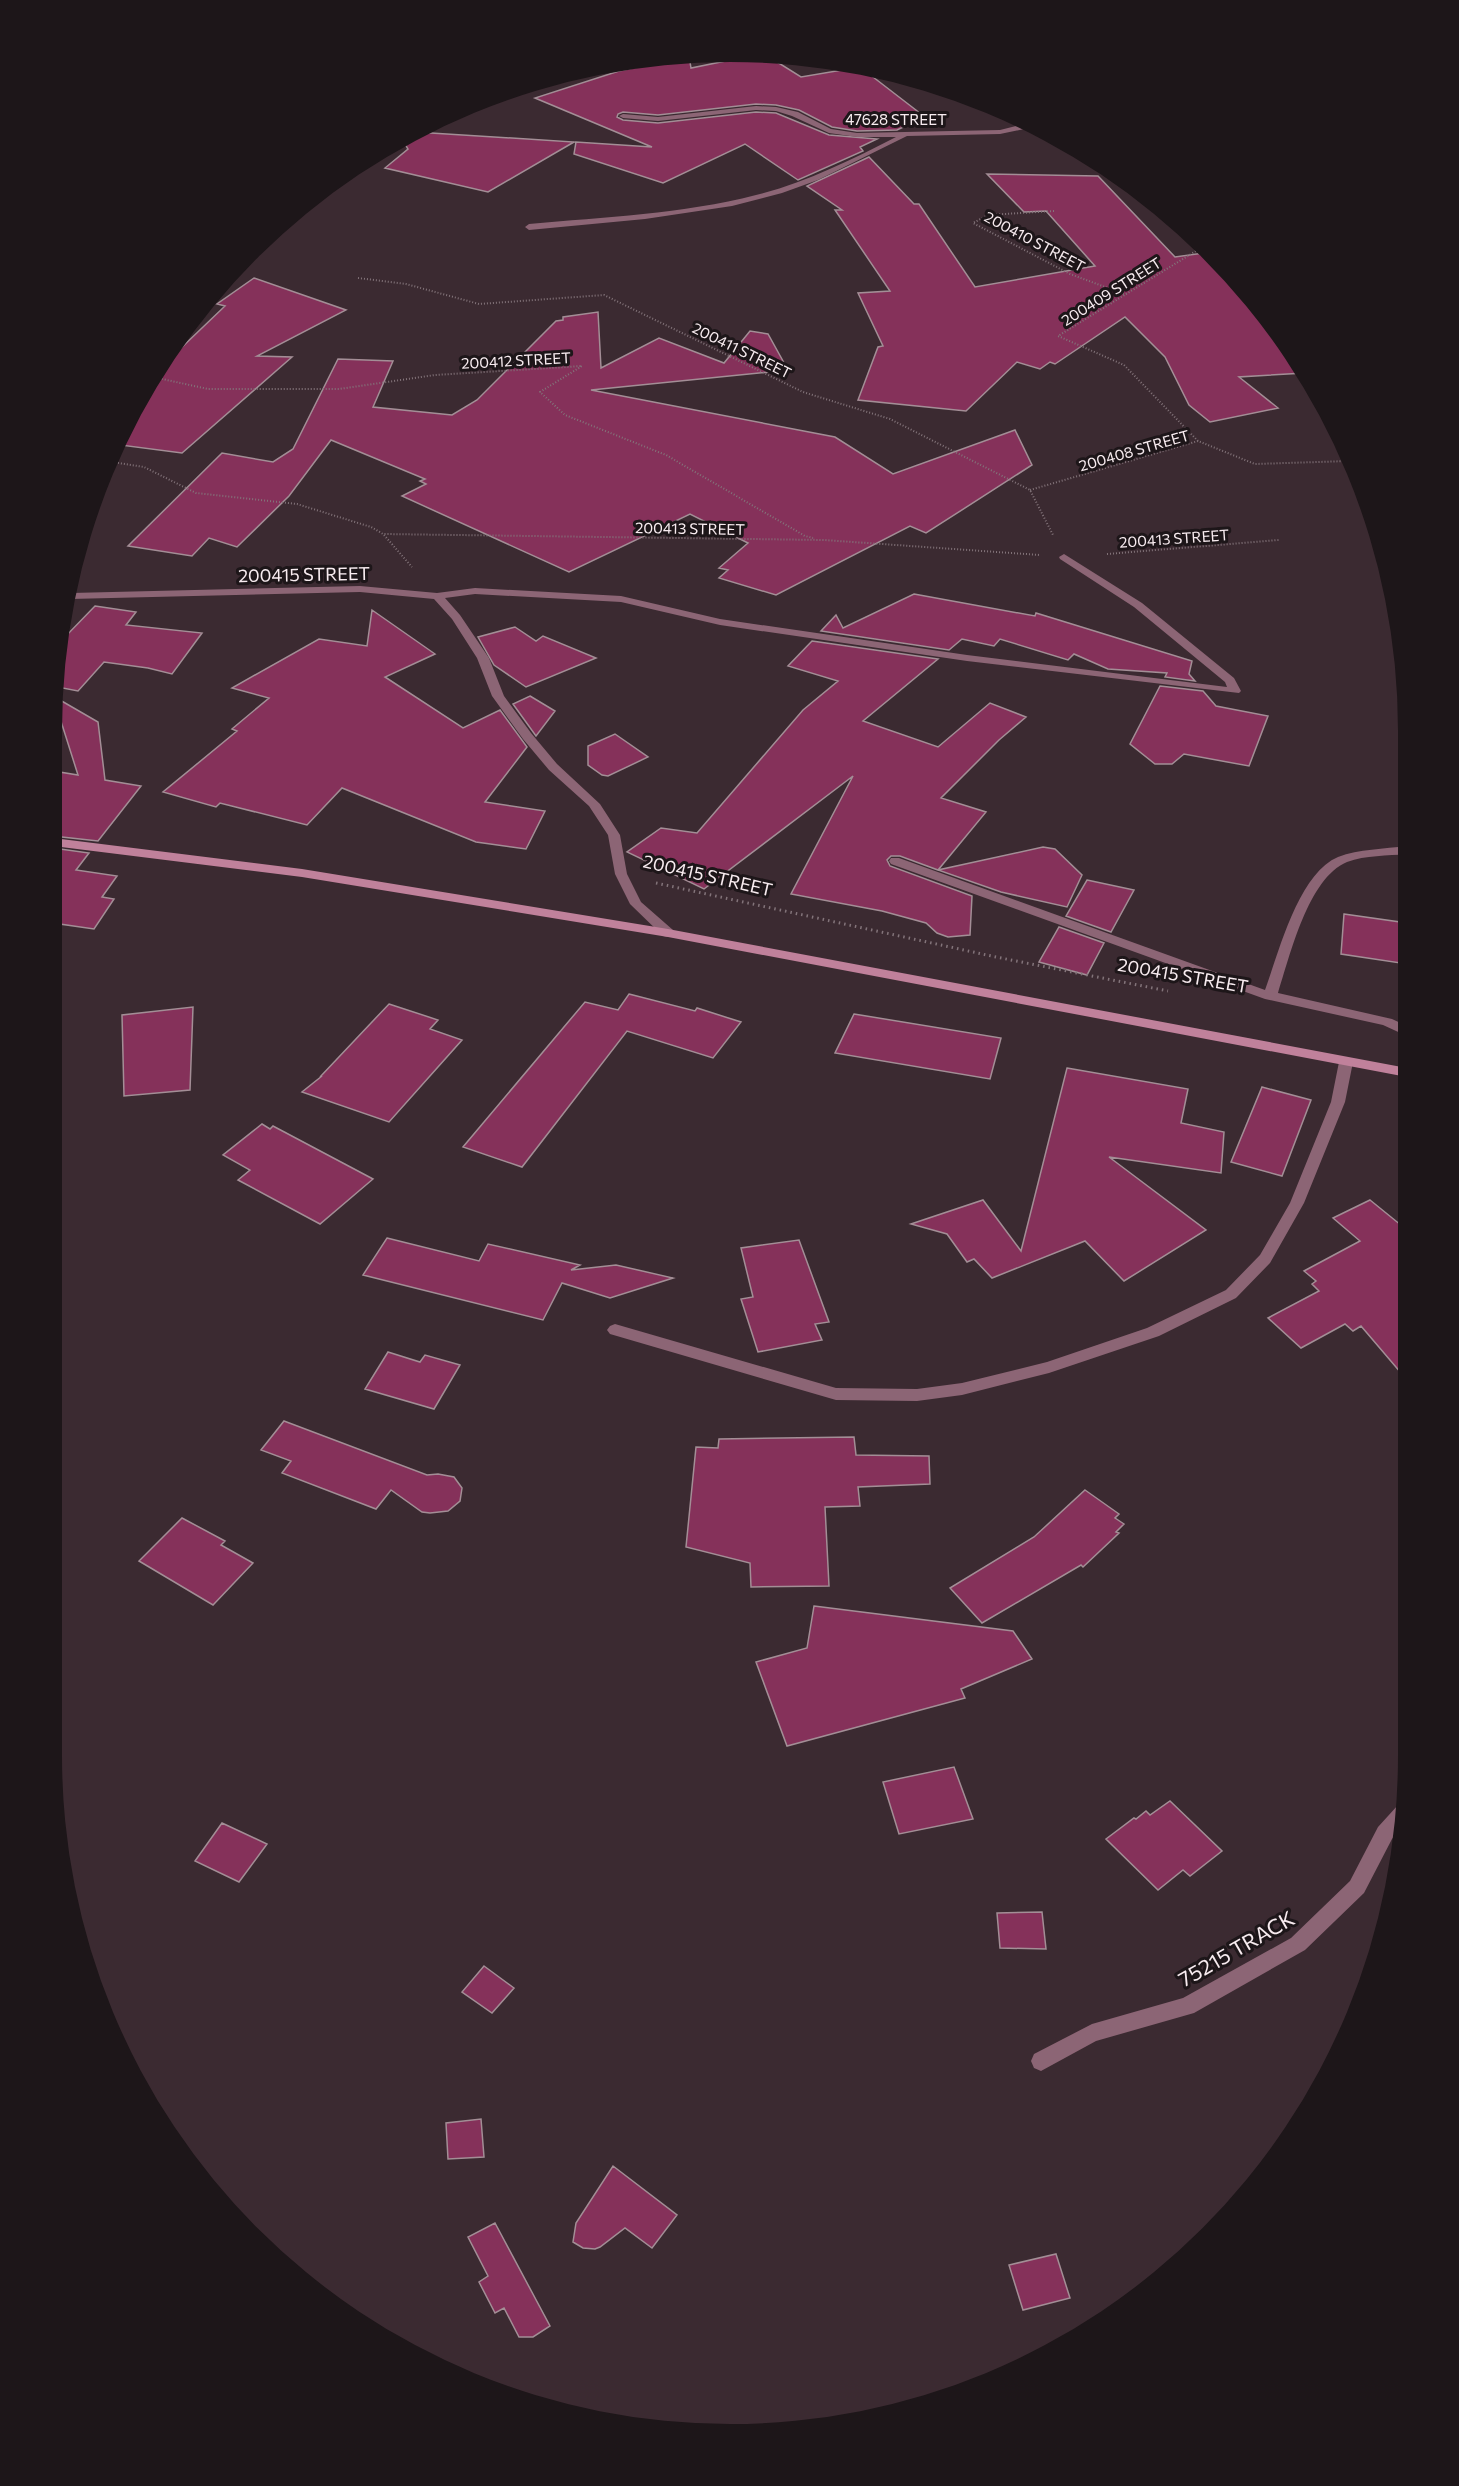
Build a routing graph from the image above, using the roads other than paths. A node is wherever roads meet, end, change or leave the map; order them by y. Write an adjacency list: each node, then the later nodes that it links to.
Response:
1 (622, 116): 3 (street, 47628 STREET)
2 (1020, 128): 3 (street, 47628 STREET)
3 (908, 134): 4 (street)
4 (529, 227)
5 (1064, 557): 7 (street)
6 (75, 596): 7 (street, 200415 STREET)
7 (436, 596): 11 (street, 200415 STREET)
8 (61, 843): 11 (street)
9 (1398, 850): 12 (street)
10 (895, 861): 12 (street)
11 (668, 933): 14 (street)
12 (1270, 996): 13 (street)
13 (1398, 1028)
14 (1346, 1062): 15 (street); 16 (street)
15 (1398, 1071)
16 (615, 1330)
17 (1394, 1823): 18 (street, 75215 TRACK)
18 (1041, 2061)

